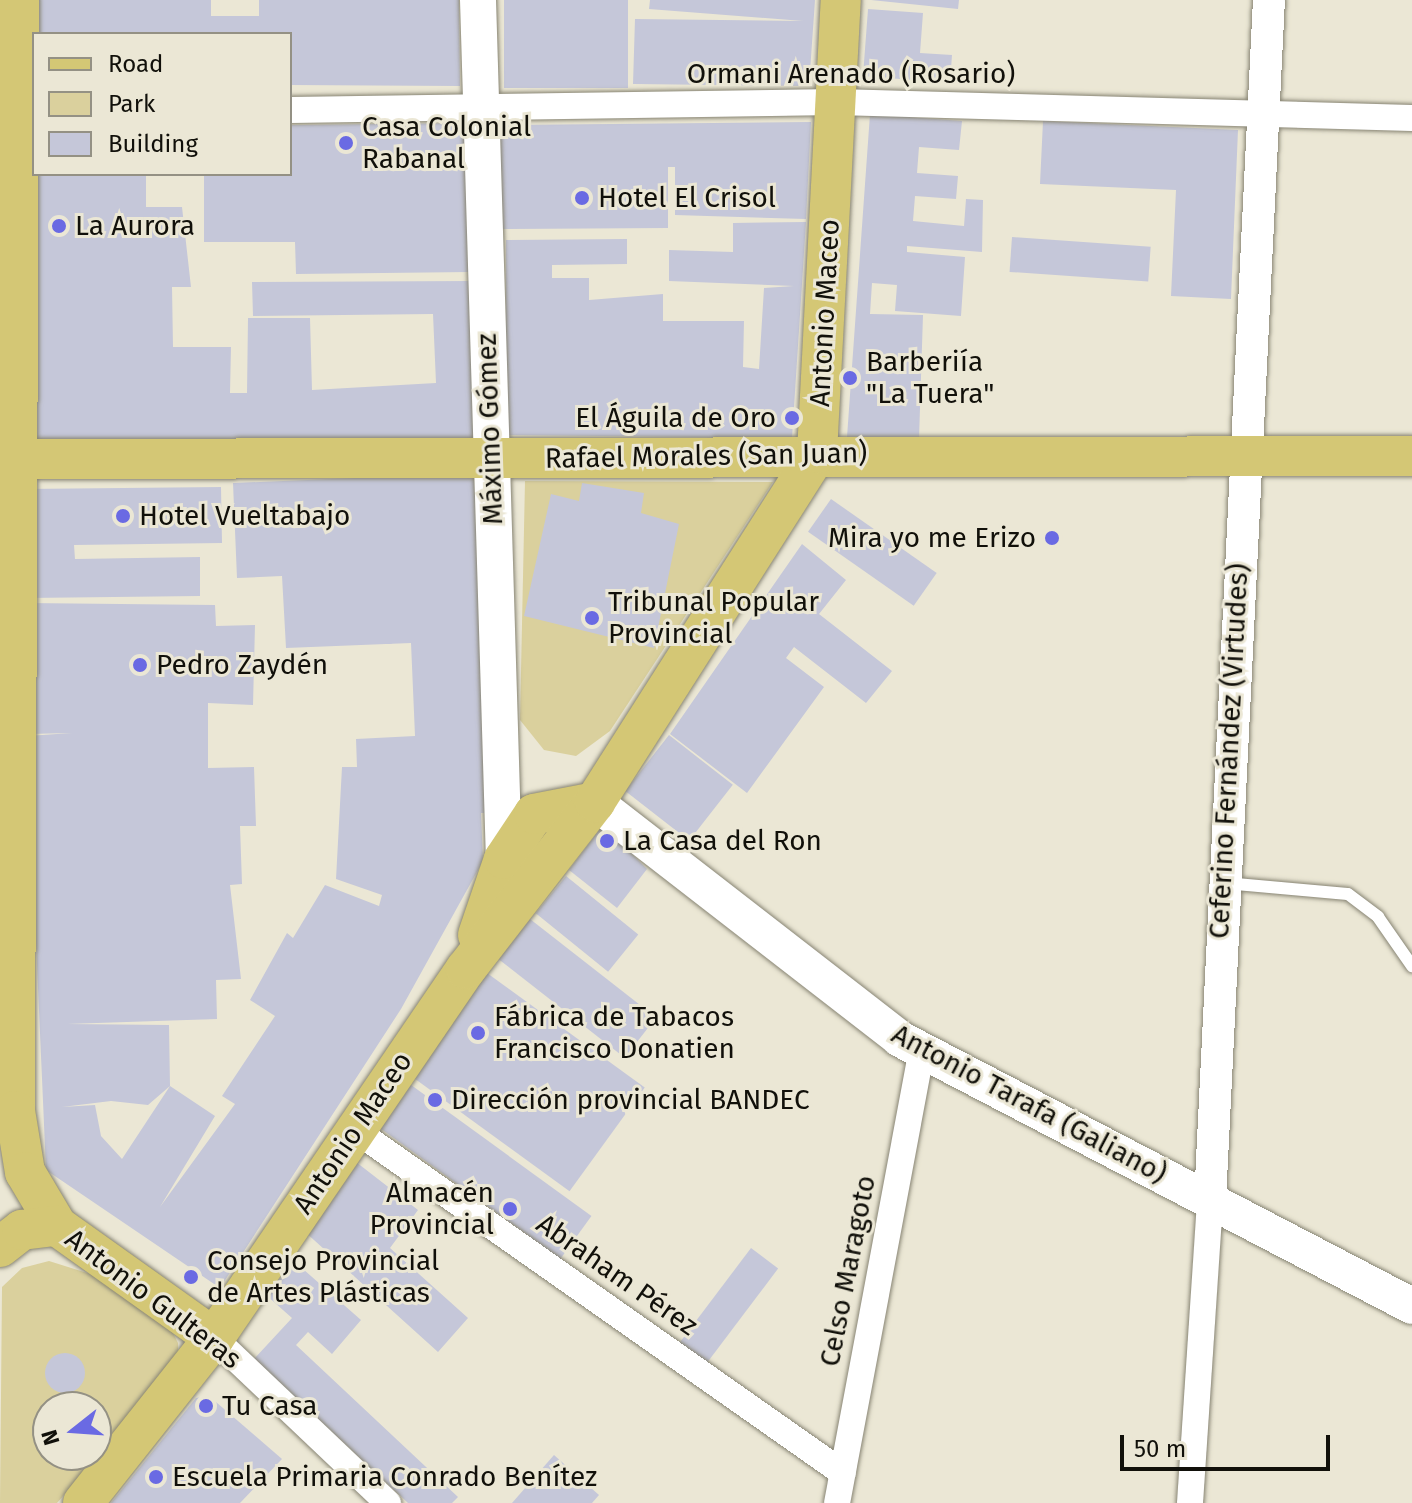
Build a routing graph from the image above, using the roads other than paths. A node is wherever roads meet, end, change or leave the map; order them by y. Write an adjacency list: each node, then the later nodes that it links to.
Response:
1 (19, 0): 9 (main road)
2 (478, 0): 6 (main road, Máximo Gómez)
3 (841, 0): 5 (main road, Antonio Maceo)
4 (1269, 0): 8 (street, Ceferino Fernández (Virtudes))
5 (837, 102): 6 (street, Ormani Arenado (Rosario)); 8 (street, Ormani Arenado (Rosario)); 12 (main road, Antonio Maceo)
6 (481, 107): 7 (street, Ormani Arenado (Rosario)); 15 (main road, Máximo Gómez)
7 (292, 110)
8 (1261, 113): 10 (street, Ormani Arenado (Rosario)); 11 (street, Ceferino Fernández (Virtudes))
9 (17, 114): 14 (main road)
10 (1412, 118)
11 (1243, 452): 12 (main road, Rafael Morales (San Juan)); 13 (main road, Rafael Morales (San Juan)); 18 (street, Ceferino Fernández (Virtudes))
12 (817, 453): 15 (main road, Rafael Morales (San Juan)); 16 (main road, Antonio Maceo)
13 (1412, 456)
14 (6, 459): 15 (main road, Rafael Morales (San Juan)); 22 (main road)
15 (491, 459): 17 (main road, Máximo Gómez)
16 (595, 802): 17 (main road, Antonio Maceo); 20 (main road, Antonio Maceo); 21 (main road, Antonio Tarafa (Galiano))
17 (504, 859): 20 (main road, Antonio Maceo)
18 (1224, 883): 19 (lane); 26 (street, Ceferino Fernández (Virtudes))
19 (1412, 966)
20 (466, 969): 24 (main road, Antonio Maceo)
21 (922, 1050): 26 (main road, Antonio Tarafa (Galiano)); 31 (street, Celso Maragoto)
22 (7, 1054): 23 (main road)
23 (15, 1111): 25 (main road); 27 (main road, Antonio Gulteras)
24 (355, 1130): 30 (main road, Antonio Maceo); 31 (street, Abraham Pérez)
25 (0, 1193)
26 (1210, 1201): 29 (main road, Antonio Tarafa (Galiano)); 35 (street, Ceferino Fernández (Virtudes))
27 (57, 1226): 28 (main road, Antonio Gulteras); 30 (main road, Antonio Gulteras)
28 (0, 1247)
29 (1412, 1306)
30 (214, 1338): 32 (main road, Antonio Maceo); 33 (street, Antonio Gulteras)
31 (843, 1473): 34 (street, Celso Maragoto)
32 (83, 1503)
33 (388, 1503)
34 (837, 1503)
35 (1190, 1503)

